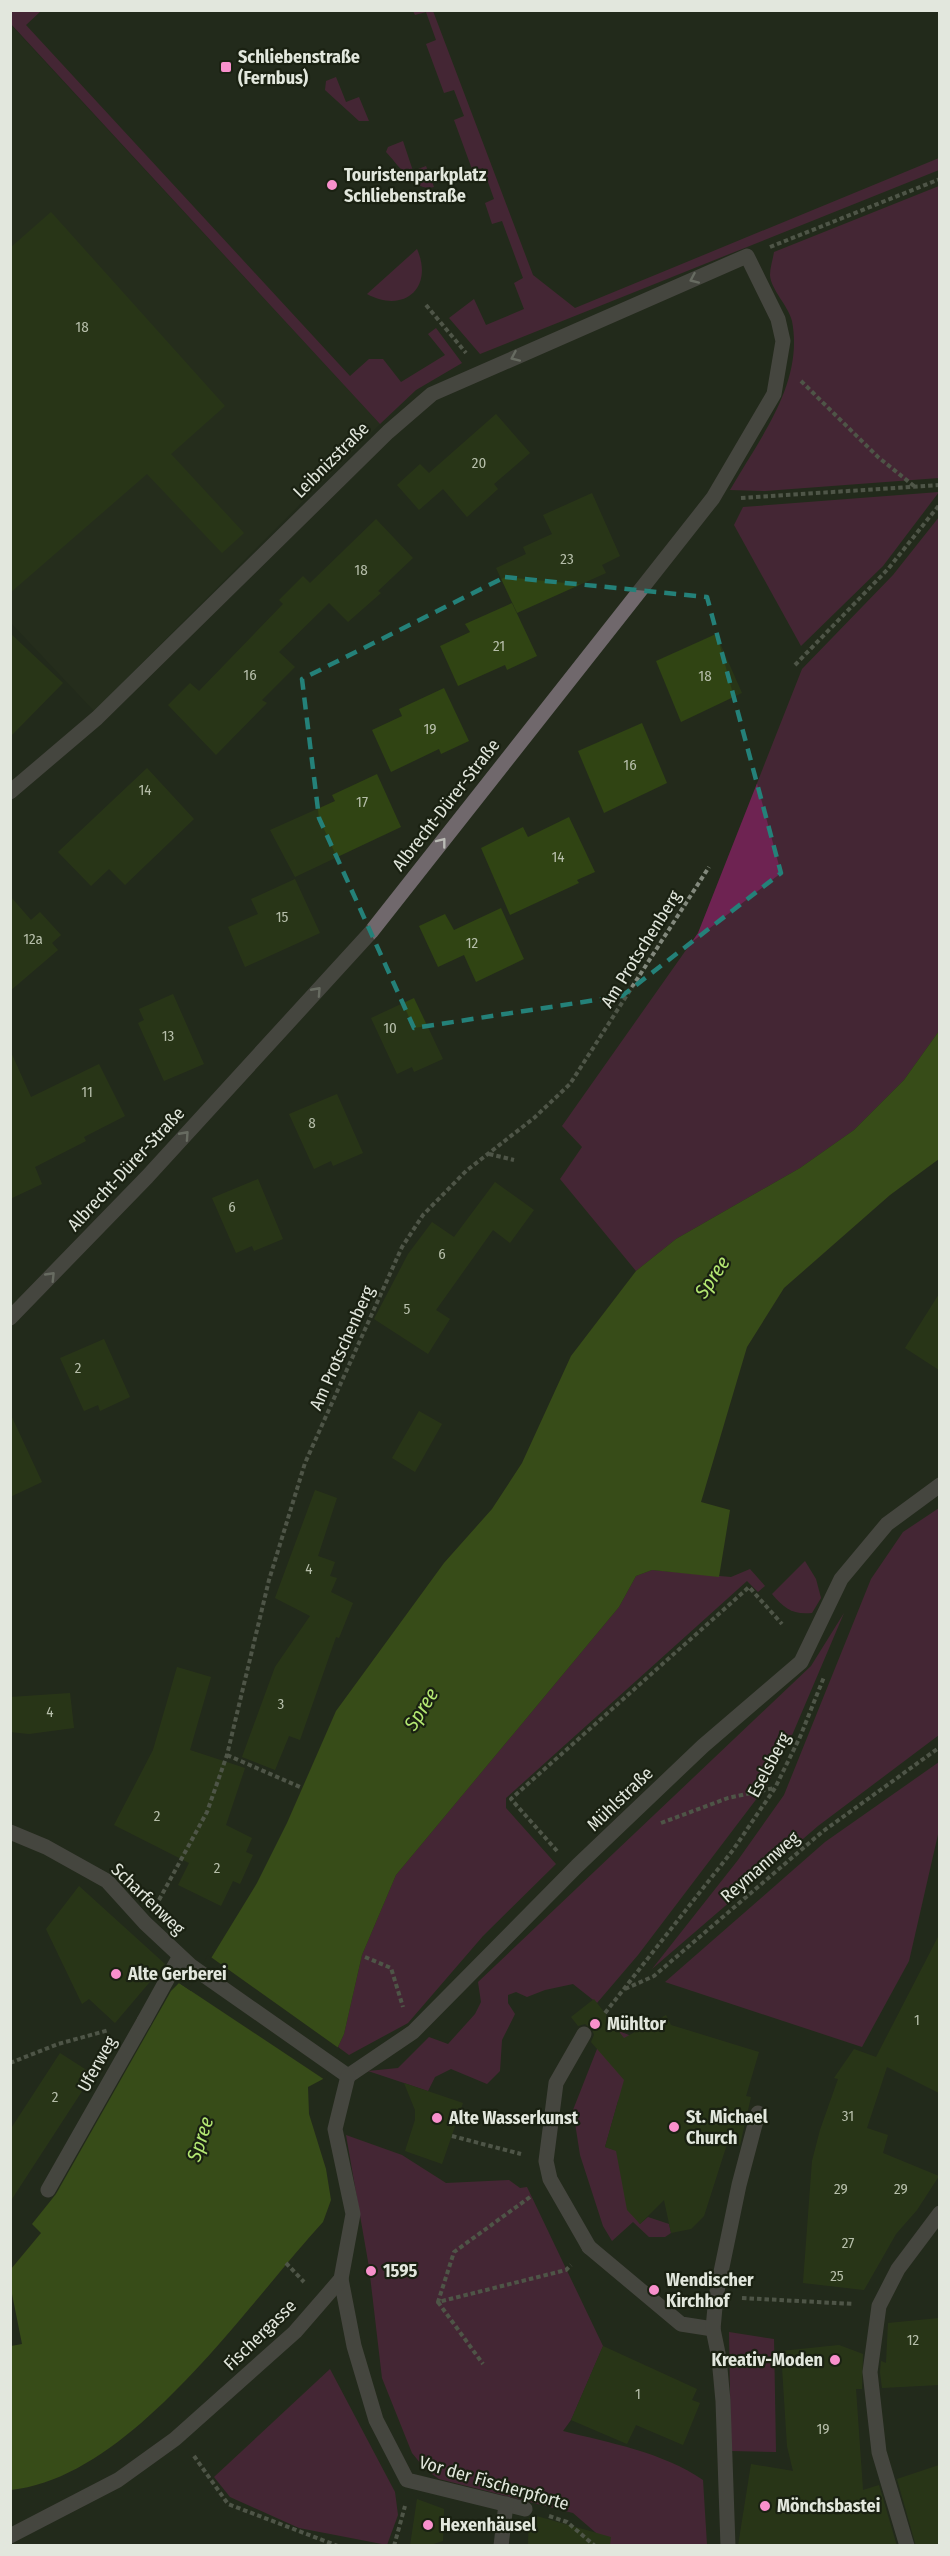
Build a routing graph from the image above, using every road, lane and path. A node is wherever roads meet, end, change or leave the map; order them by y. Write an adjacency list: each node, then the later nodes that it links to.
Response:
1 (939, 179): 2 (path)
2 (747, 256): 4 (street, Albrecht-Dürer-Straße); 5 (street, Leibnizstraße, one-way to 5)
3 (426, 305): 5 (path)
4 (781, 354): 7 (path); 8 (street, Albrecht-Dürer-Straße)
5 (481, 372): 11 (street, Leibnizstraße)
6 (939, 485): 7 (path)
7 (915, 487): 8 (path)
8 (713, 498): 15 (street, Albrecht-Dürer-Straße, one-way to 8)
9 (939, 504): 10 (path)
10 (795, 665)
11 (10, 792)
12 (709, 867): 13 (path, Am Protschenberg)
13 (489, 1154): 14 (path); 20 (path, Am Protschenberg)
14 (513, 1160)
15 (10, 1318)
16 (939, 1485): 32 (street, Mühlstraße)
17 (782, 1624): 25 (path)
18 (827, 1670): 22 (path, Eselsberg)
19 (939, 1747): 29 (path, Reymannweg)
20 (227, 1755): 21 (path); 26 (path, Am Protschenberg)
21 (300, 1787)
22 (775, 1788): 23 (path); 29 (path, Eselsberg)
23 (653, 1827)
24 (10, 1832): 26 (street, Scharfenweg)
25 (551, 1844)
26 (145, 1923): 28 (street, Scharfenweg)
27 (365, 1957): 32 (path)
28 (186, 1961): 31 (street, Uferweg); 35 (street, Scharfenweg)
29 (624, 1989): 30 (path, Reymannweg)
30 (605, 2013)
31 (144, 2020): 34 (path); 40 (street, Uferweg)
32 (413, 2032): 35 (street, Mühlstraße)
33 (584, 2034): 38 (street)
34 (10, 2062)
35 (348, 2076): 43 (street)
36 (758, 2113): 44 (street)
37 (452, 2136): 38 (path)
38 (546, 2161): 39 (street)
39 (549, 2179): 42 (street); 45 (path)
40 (48, 2190)
41 (939, 2213): 46 (street)
42 (589, 2247): 45 (path); 47 (street)
43 (341, 2279): 49 (street, Fischergasse); 50 (street, Vor der Fischerpforte)
44 (716, 2296): 46 (path); 47 (street)
45 (438, 2302): 48 (path)
46 (879, 2306): 59 (street)
47 (713, 2329): 58 (street)
48 (483, 2364)
49 (180, 2435): 53 (street, Fischergasse); 54 (path)
50 (407, 2480): 51 (street, Vor der Fischerpforte); 55 (path)
51 (506, 2504): 52 (street, Vor der Fischerpforte); 56 (street)
52 (525, 2509): 57 (path, Vor der Fischerpforte)
53 (10, 2536)
54 (338, 2546)
55 (394, 2546)
56 (501, 2546)
57 (595, 2546)
58 (728, 2546)
59 (907, 2546)

